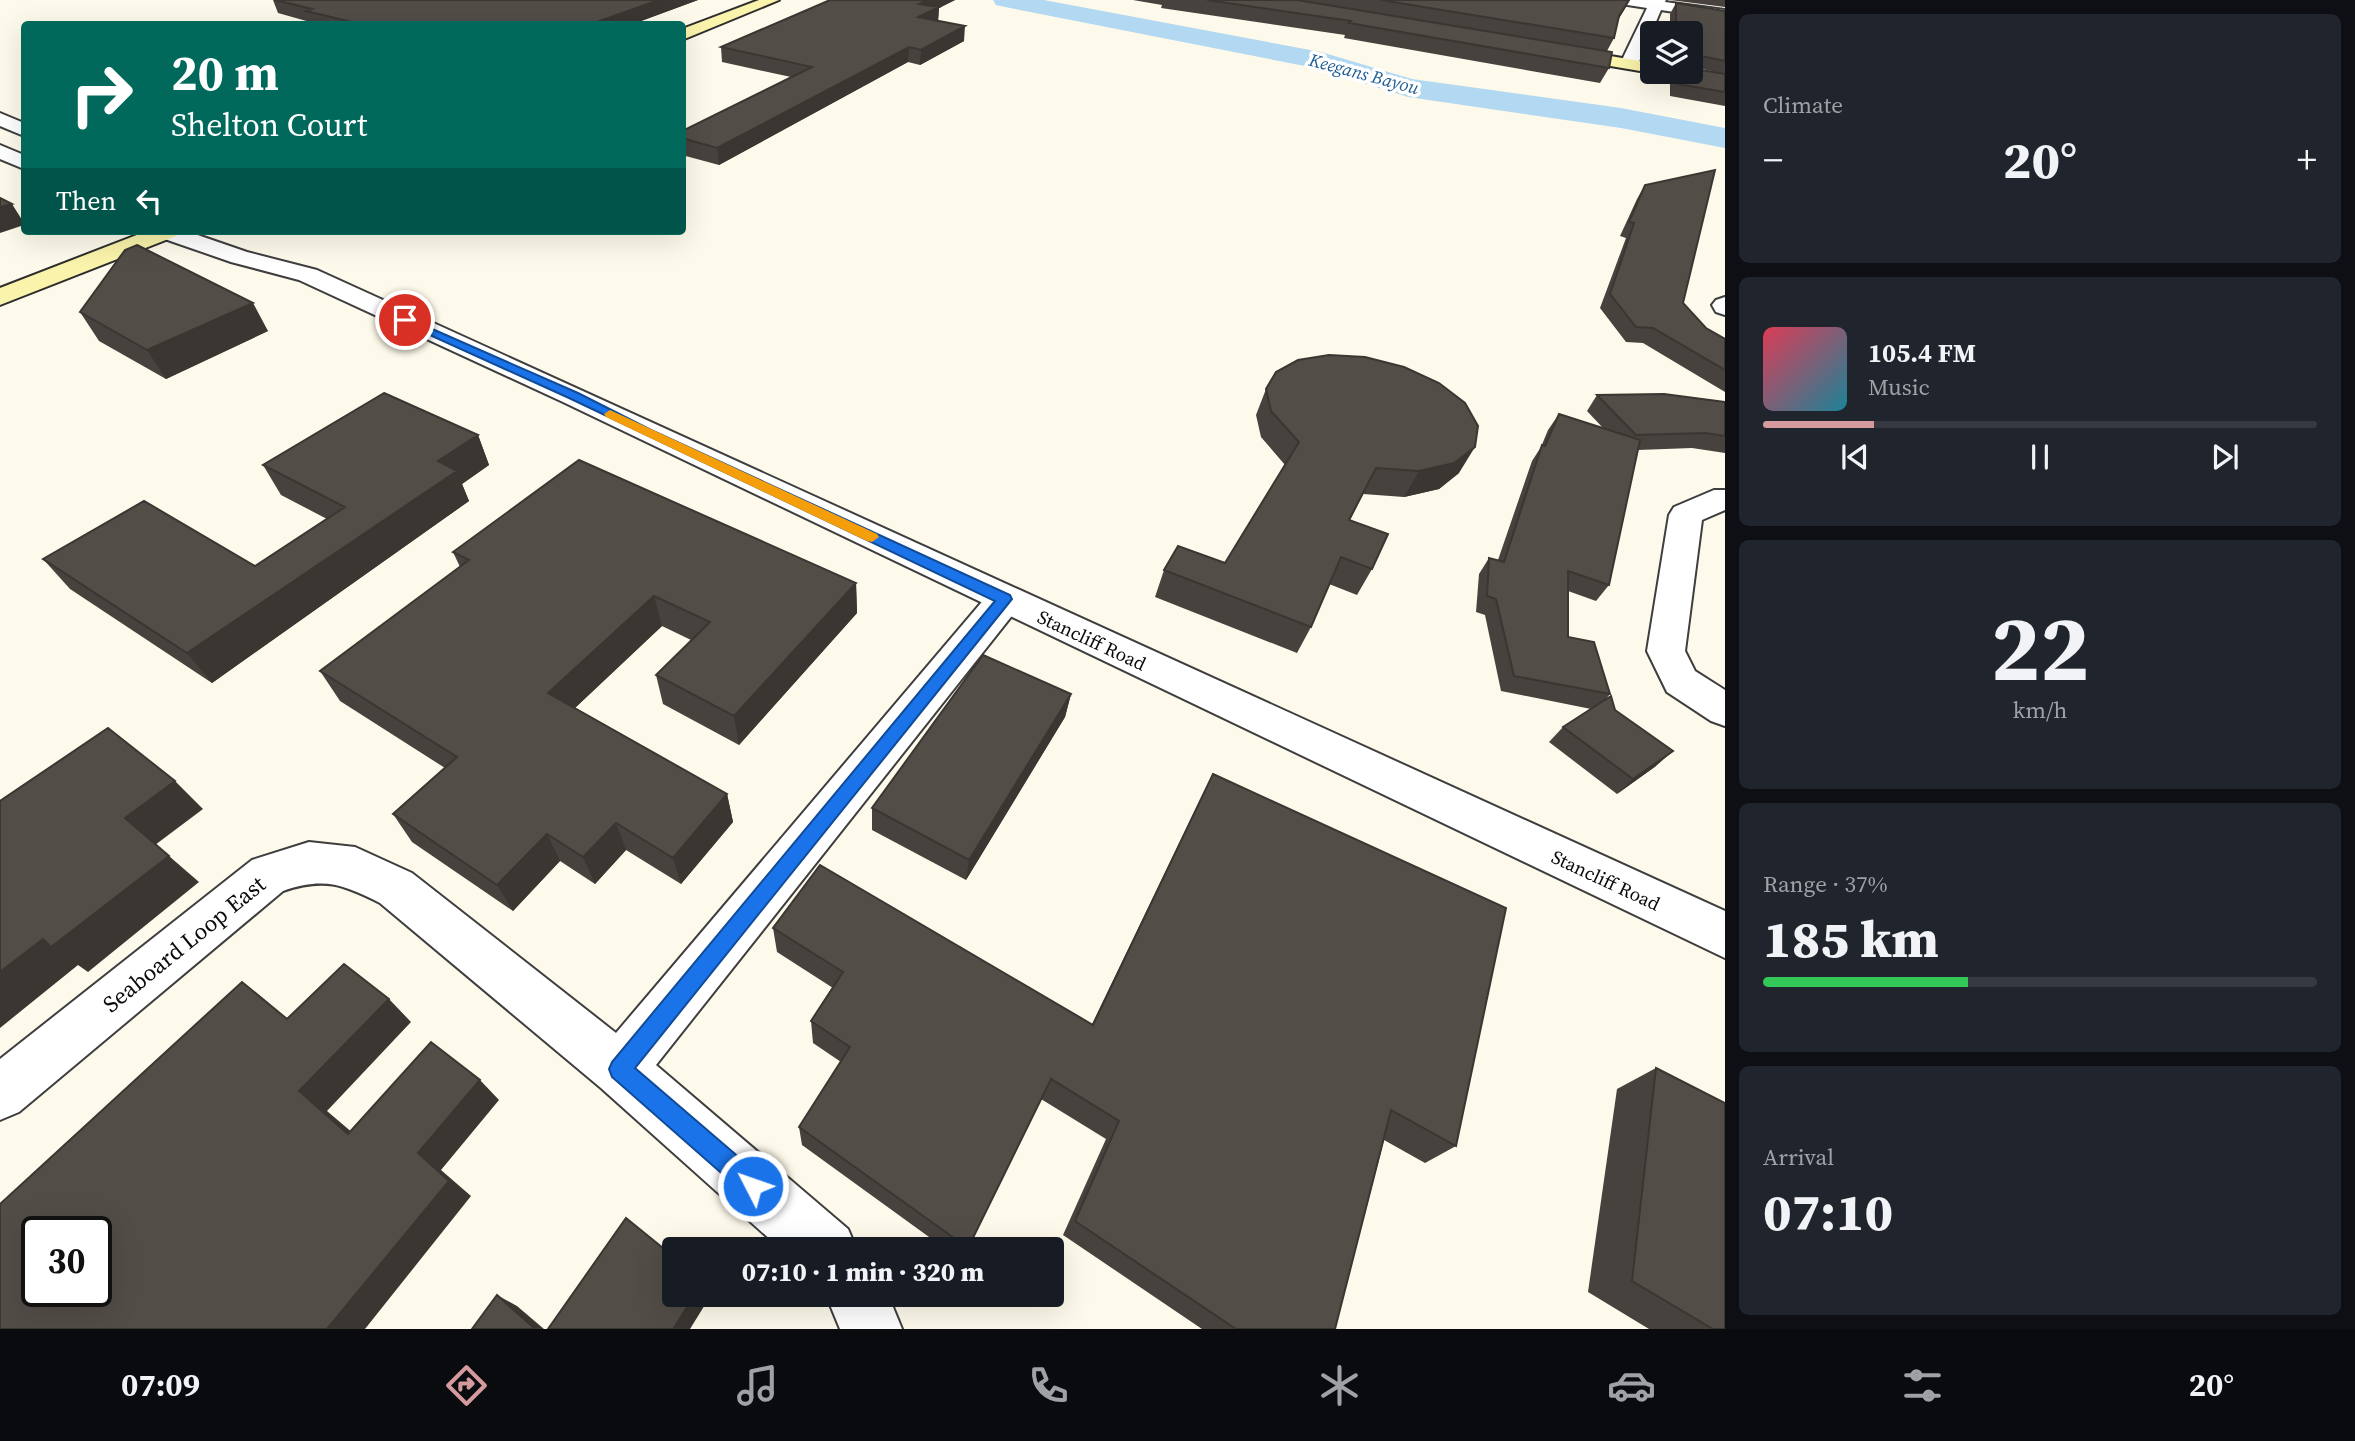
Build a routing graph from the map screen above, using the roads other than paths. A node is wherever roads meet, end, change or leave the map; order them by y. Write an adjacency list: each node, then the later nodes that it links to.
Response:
1 (732, 0): 5 (main road)
2 (772, 0): 7 (main road)
3 (1620, 0): 4 (street)
4 (1657, 3): 6 (street); 11 (street)
5 (703, 12): 7 (main road); 8 (main road)
6 (1725, 15)
7 (730, 17): 9 (main road)
8 (677, 21)
9 (686, 34)
10 (1543, 45): 11 (main road)
11 (1630, 59): 12 (main road); 13 (main road)
12 (1640, 59)
13 (1640, 63)
14 (1, 120): 15 (street)
15 (21, 129)
16 (0, 151): 17 (street)
17 (21, 162)
18 (156, 235): 22 (main road)
19 (177, 235): 21 (street, Stancliff Road)
20 (268, 242): 21 (street, Stancliff Road)
21 (308, 275): 24 (street, Stancliff Road)
22 (0, 297)
23 (1725, 500): 25 (street)
24 (1005, 599): 26 (street, Stancliff Road); 27 (street)
25 (1725, 710)
26 (1725, 935)
27 (620, 1069): 28 (street, Seaboard Loop East); 29 (street, Seaboard Loop East)
28 (0, 1093)
29 (812, 1237)
30 (862, 1307): 31 (street)
31 (871, 1329)

